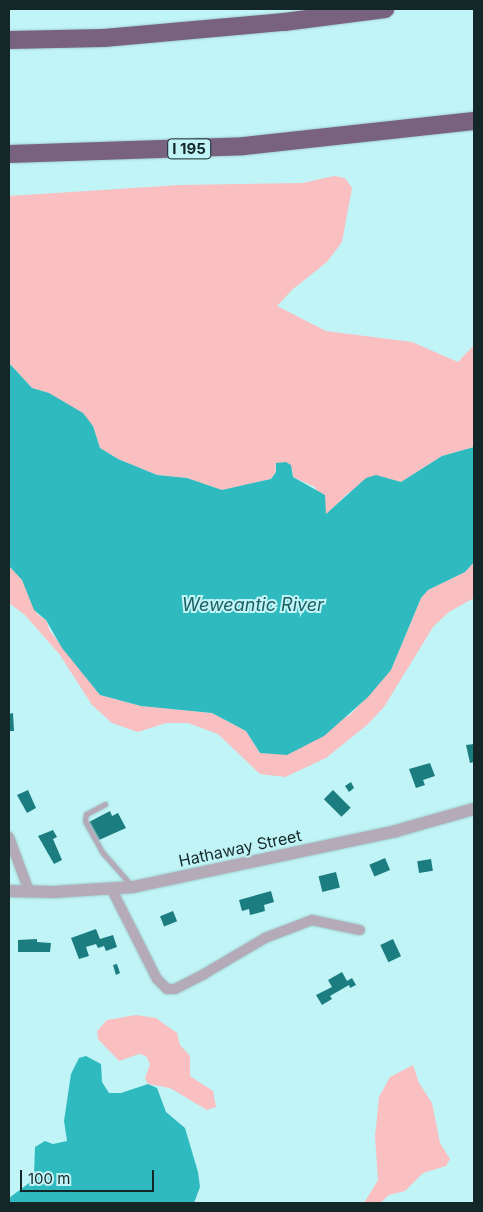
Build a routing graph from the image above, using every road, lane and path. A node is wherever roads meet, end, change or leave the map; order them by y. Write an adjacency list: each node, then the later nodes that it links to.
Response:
1 (385, 9): 2 (highway)
2 (9, 40)
3 (474, 121): 4 (highway, I 195)
4 (9, 154)
5 (105, 804): 8 (lane)
6 (474, 809): 8 (street, Hathaway Street)
7 (9, 837): 11 (street)
8 (132, 887): 10 (street, Hathaway Street)
9 (9, 890): 11 (street, Hathaway Street)
10 (112, 890): 11 (street, Hathaway Street); 12 (street)
11 (28, 891)
12 (360, 930)

